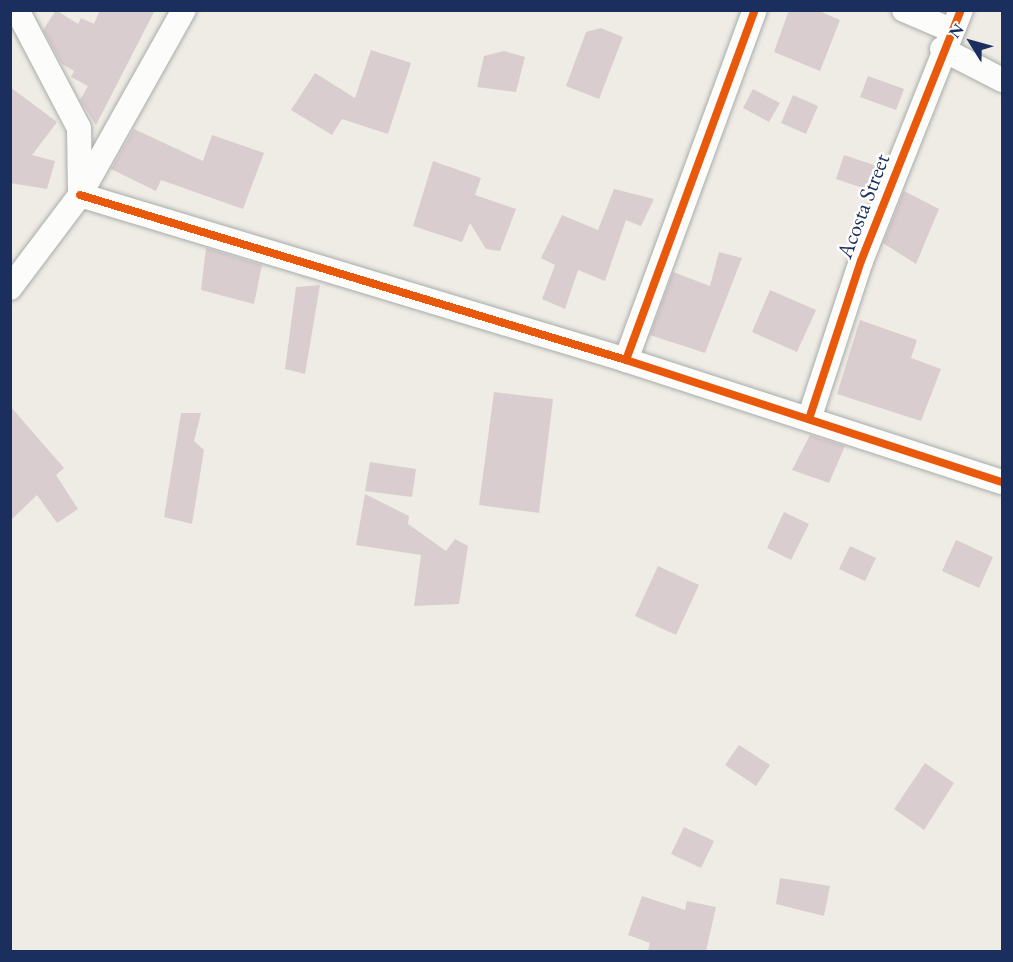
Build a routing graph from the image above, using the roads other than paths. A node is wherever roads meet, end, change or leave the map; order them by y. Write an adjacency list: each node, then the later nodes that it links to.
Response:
1 (17, 10): 7 (street)
2 (184, 10): 7 (street)
3 (755, 10): 9 (street)
4 (904, 10): 5 (street)
5 (951, 30): 6 (street); 10 (street, Acosta Street)
6 (1002, 80)
7 (80, 195): 8 (street); 9 (street)
8 (10, 288)
9 (626, 360): 10 (street)
10 (809, 419): 11 (street)
11 (1002, 482)

